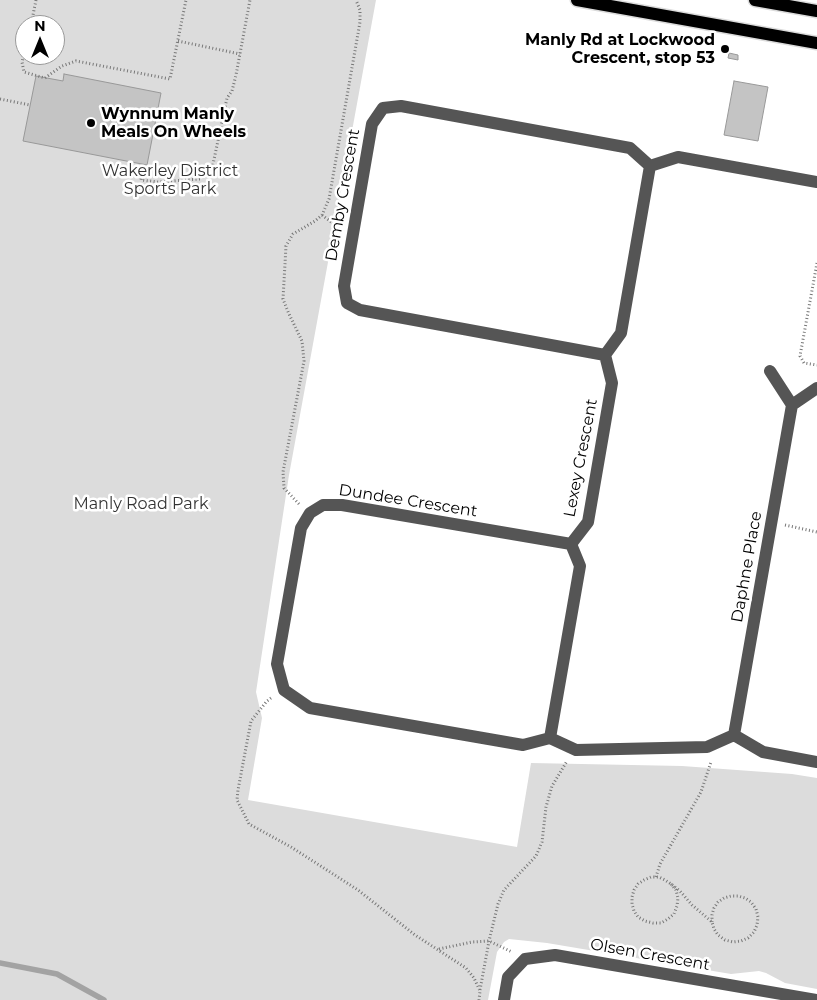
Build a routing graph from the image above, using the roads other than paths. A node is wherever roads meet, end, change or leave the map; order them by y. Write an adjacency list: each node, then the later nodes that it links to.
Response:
1 (577, 0): 4 (main road)
2 (755, 0): 3 (main road)
3 (817, 11)
4 (817, 43)
5 (650, 166): 6 (street); 7 (street); 7 (street, Demby Crescent)
6 (817, 182)
7 (606, 355): 11 (street, Lexey Crescent)
8 (770, 372): 10 (street)
9 (817, 388): 10 (street)
10 (792, 405): 12 (street, Daphne Place)
11 (570, 544): 13 (street); 13 (street, Dundee Crescent)
12 (734, 735): 13 (street); 14 (street)
13 (550, 738)
14 (817, 762)
15 (504, 1000): 16 (street, Olsen Crescent)
16 (816, 1000)

